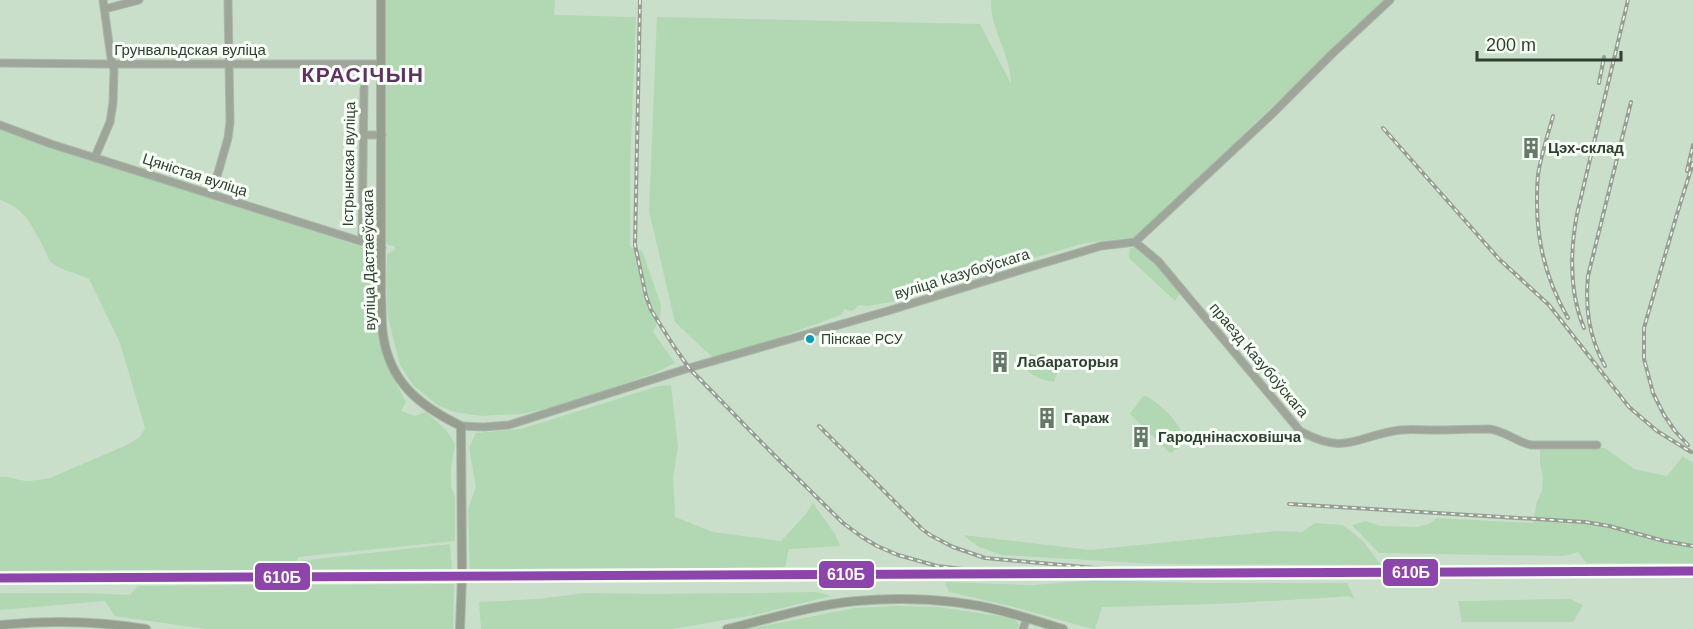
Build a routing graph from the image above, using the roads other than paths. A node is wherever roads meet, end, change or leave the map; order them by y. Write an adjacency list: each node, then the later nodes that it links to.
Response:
1 (103, 0): 6 (street)
2 (139, 0): 6 (street)
3 (228, 0): 9 (street)
4 (381, 0): 10 (main road, вуліца Дастаеўскага)
5 (1390, 0): 18 (street)
6 (105, 9): 8 (street)
7 (0, 63): 8 (street, Грунвальдская вуліца)
8 (112, 64): 9 (street, Грунвальдская вуліца); 15 (street)
9 (228, 64): 10 (street, Грунвальдская вуліца); 16 (street)
10 (380, 64): 14 (main road, вуліца Дастаеўскага)
11 (364, 88): 13 (street, Істрынская вуліца)
12 (0, 125): 15 (street, Цяністая вуліца)
13 (362, 135): 14 (street); 17 (street, Істрынская вуліца)
14 (382, 135): 19 (main road, вуліца Дастаеўскага)
15 (95, 157): 16 (street, Цяністая вуліца)
16 (212, 194): 17 (street, Цяністая вуліца)
17 (362, 241): 19 (street, Цяністая вуліца)
18 (1136, 242): 20 (street, вуліца Казубоўскага); 21 (street, праезд Казубоўскага)
19 (382, 248): 20 (main road, вуліца Дастаеўскага)
20 (461, 426): 25 (main road)
21 (1597, 445)
22 (1027, 618): 26 (main road); 27 (street); 28 (main road)
23 (0, 625): 24 (main road)
24 (146, 629)
25 (460, 629)
26 (727, 629)
27 (1023, 629)
28 (1063, 629)

